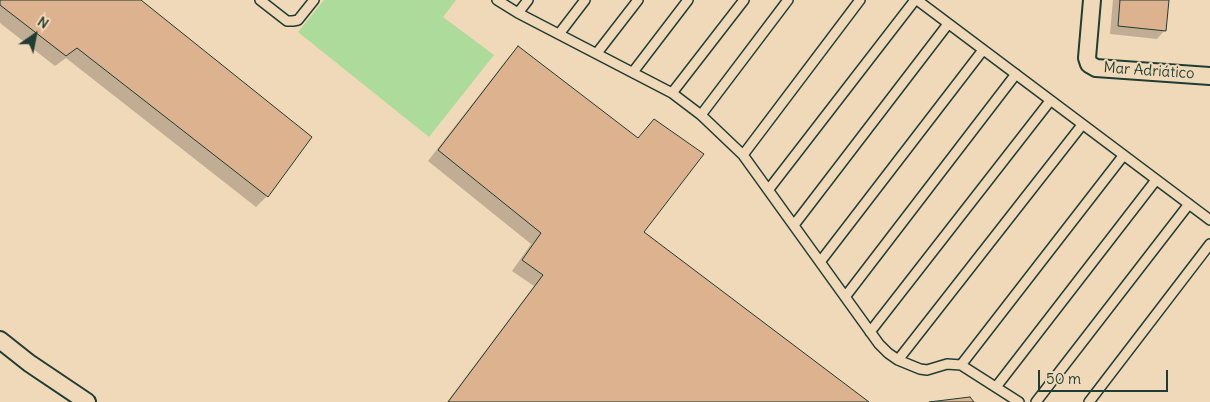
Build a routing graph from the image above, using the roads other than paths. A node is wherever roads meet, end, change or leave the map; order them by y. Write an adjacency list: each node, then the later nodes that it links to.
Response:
1 (260, 0): 2 (lane)
2 (314, 0)
3 (497, 0): 13 (lane)
4 (528, 0): 13 (lane)
5 (585, 0): 15 (lane)
6 (638, 0): 17 (lane)
7 (688, 0): 18 (lane)
8 (744, 0): 21 (lane)
9 (788, 0): 23 (lane)
10 (860, 0): 25 (lane)
11 (916, 0): 14 (lane); 28 (lane)
12 (1092, 0): 20 (street, Mar Adriático)
13 (518, 13): 15 (lane)
14 (948, 24): 16 (lane); 31 (lane)
15 (559, 34): 17 (lane)
16 (983, 50): 19 (lane); 33 (lane)
17 (597, 53): 18 (lane)
18 (633, 72): 21 (lane)
19 (1016, 74): 22 (lane); 34 (lane)
20 (1210, 76)
21 (672, 93): 23 (lane)
22 (1050, 101): 24 (lane); 35 (lane)
23 (701, 115): 25 (lane)
24 (1082, 125): 26 (lane); 37 (lane)
25 (743, 155): 28 (lane)
26 (1124, 156): 27 (lane); 38 (lane)
27 (1156, 180): 29 (lane); 39 (lane)
28 (769, 189): 31 (lane)
29 (1189, 204): 30 (lane); 42 (lane)
30 (1210, 220)
31 (794, 225): 33 (lane)
32 (1210, 244): 43 (lane)
33 (820, 262): 34 (lane)
34 (845, 297): 35 (lane)
35 (870, 332): 37 (lane)
36 (0, 340): 40 (street)
37 (898, 360): 38 (lane)
38 (961, 365): 39 (lane)
39 (996, 386): 41 (lane)
40 (87, 402)
41 (1019, 402)
42 (1036, 402)
43 (1089, 402)

